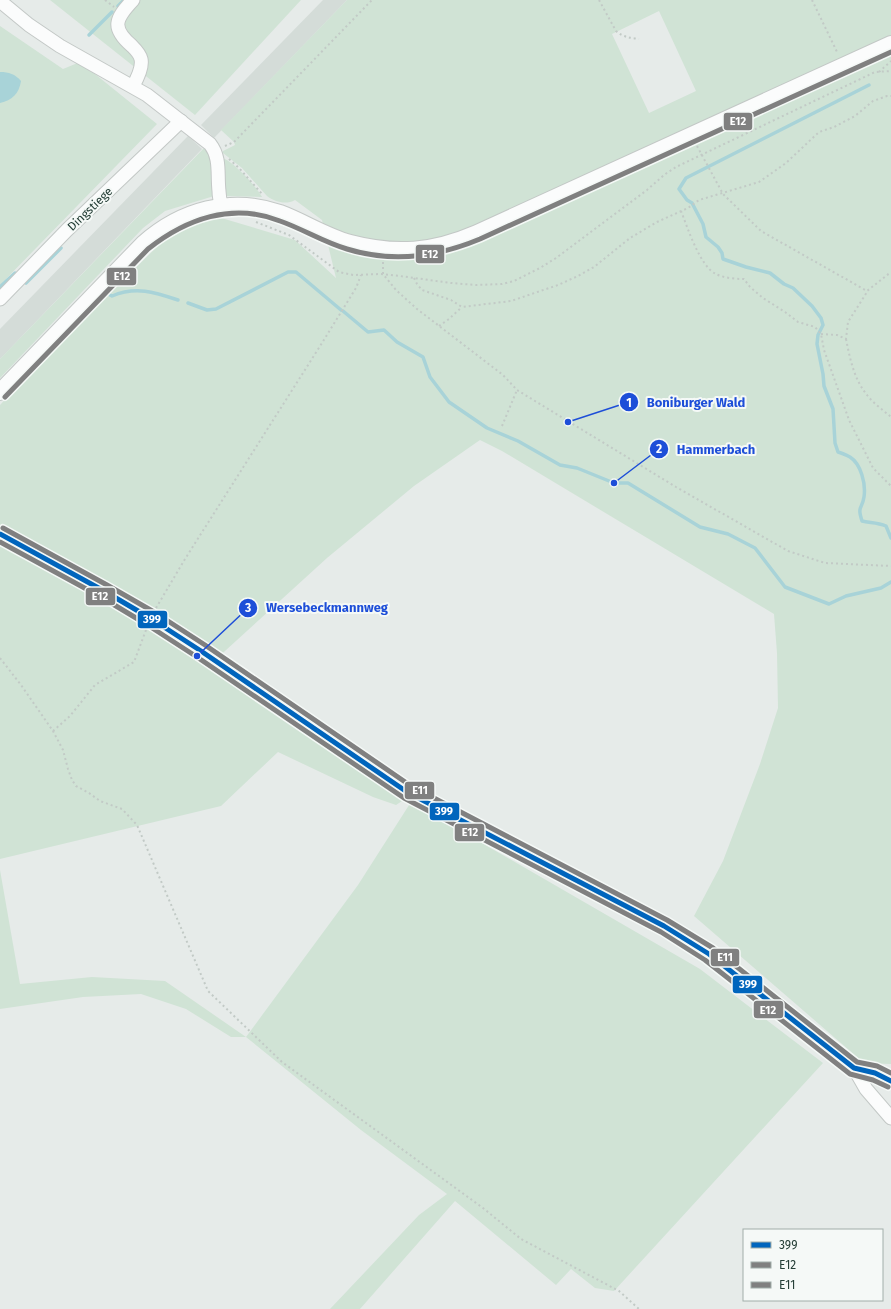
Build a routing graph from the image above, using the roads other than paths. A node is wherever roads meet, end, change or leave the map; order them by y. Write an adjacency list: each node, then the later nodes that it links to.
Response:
1 (133, 0): 4 (street)
2 (0, 1): 4 (street)
3 (891, 44): 6 (street)
4 (133, 86): 5 (street)
5 (181, 121): 6 (street); 7 (street, Dingstiege)
6 (222, 207): 8 (street)
7 (0, 299)
8 (0, 392)
9 (0, 534): 10 (street)
10 (854, 1068): 11 (street); 12 (street)
11 (891, 1081)
12 (891, 1118)

